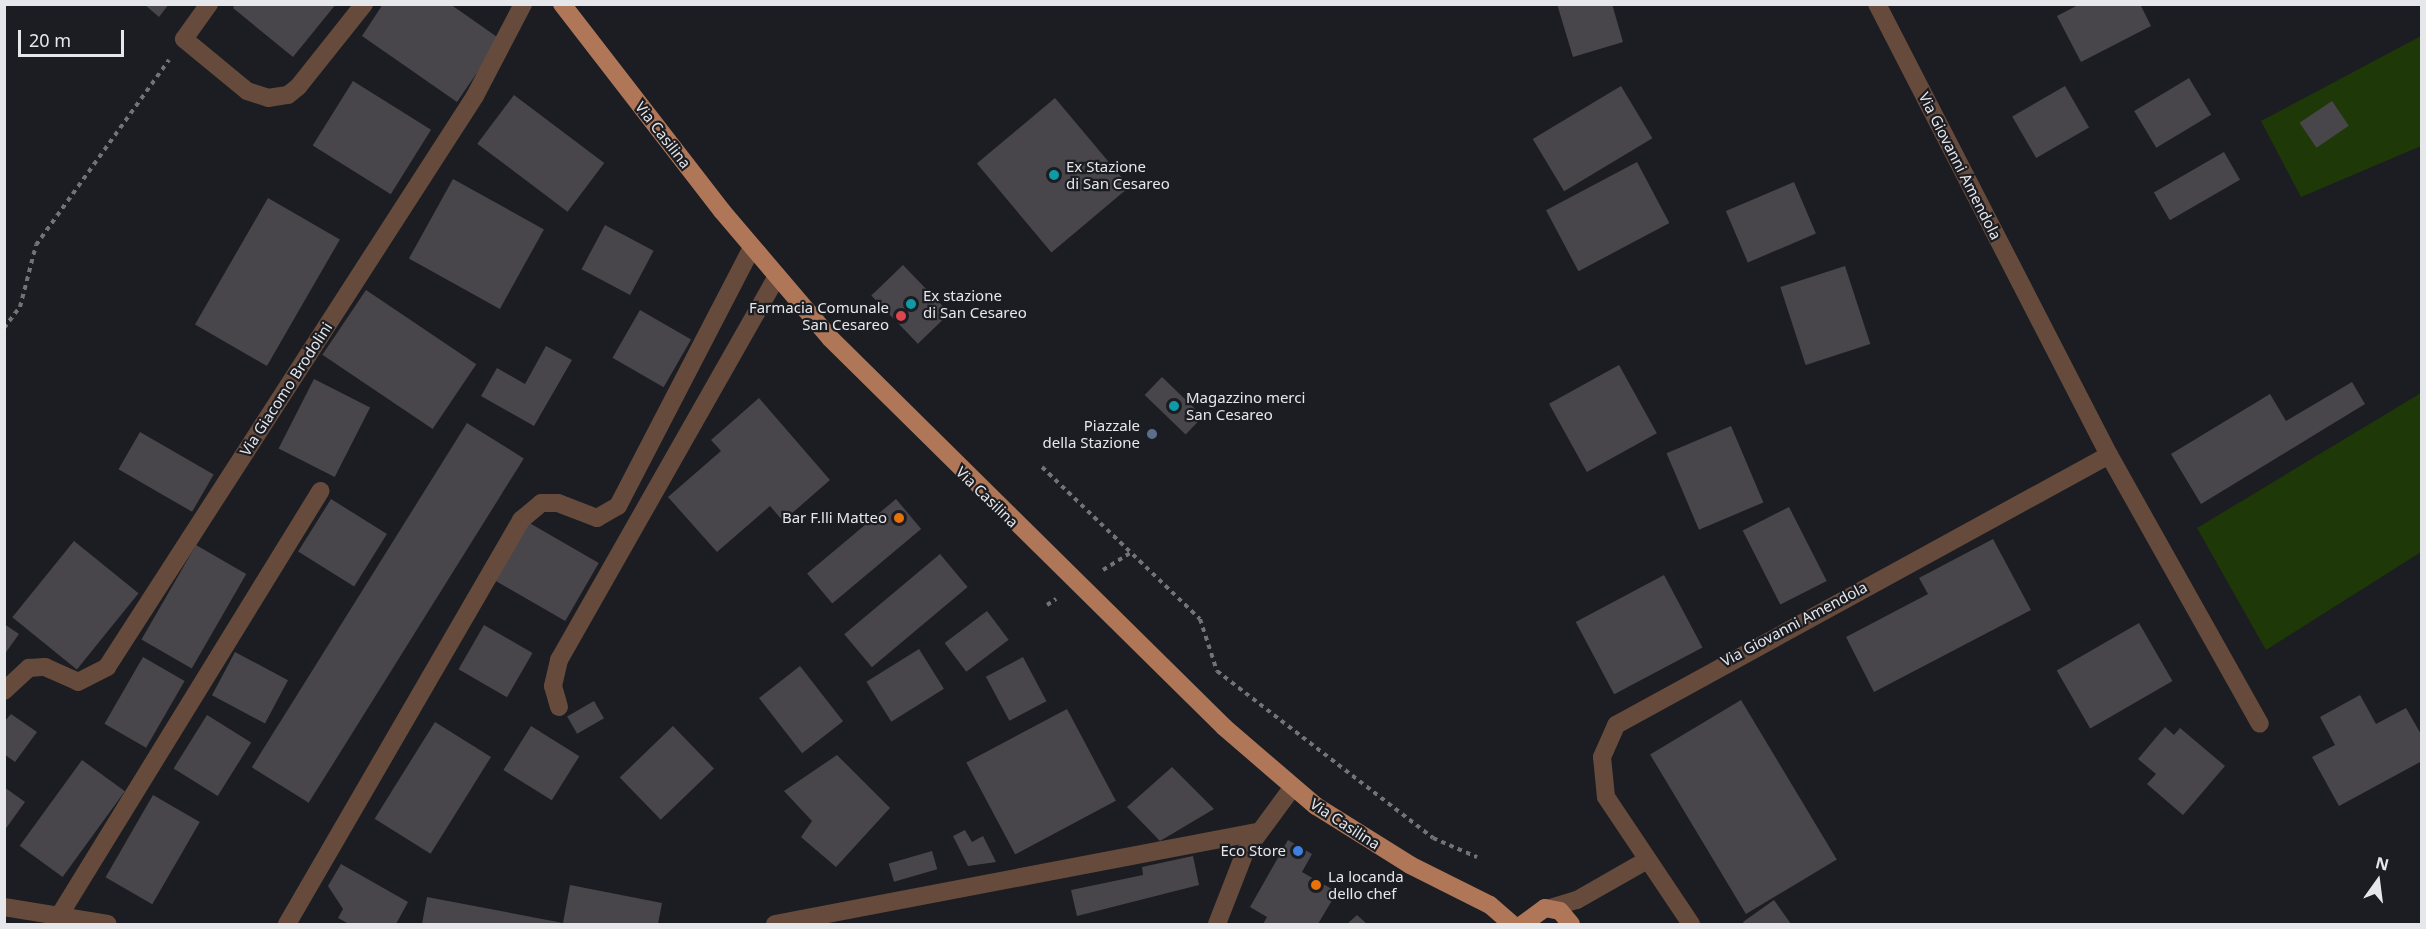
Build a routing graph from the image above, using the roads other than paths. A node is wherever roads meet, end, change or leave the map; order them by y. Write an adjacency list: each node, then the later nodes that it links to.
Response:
1 (208, 4): 2 (street)
2 (364, 4)
3 (523, 4): 10 (street, Via Giacomo Brodolini)
4 (562, 4): 6 (main road, Via Casilina)
5 (1877, 4): 8 (street, Via Giovanni Amendola)
6 (752, 248): 7 (main road, Via Casilina); 23 (street)
7 (776, 278): 11 (street); 13 (main road, Via Casilina)
8 (2109, 455): 12 (street, Via Giovanni Amendola); 15 (street, Via Giovanni Amendola)
9 (320, 491): 20 (street)
10 (4, 691)
11 (559, 707)
12 (2260, 724)
13 (1292, 788): 14 (street); 17 (main road, Via Casilina)
14 (1256, 832): 24 (street); 25 (street)
15 (1647, 860): 16 (street); 27 (street, Via Giovanni Amendola)
16 (1577, 900): 19 (street); 21 (street)
17 (1490, 905): 19 (main road, Via Casilina); 26 (main road, Via Casilina)
18 (4, 907): 20 (street)
19 (1535, 915): 21 (main road, Via Casilina)
20 (59, 916): 22 (street)
21 (1570, 923)
22 (108, 924)
23 (287, 924)
24 (775, 924)
25 (1217, 924)
26 (1512, 924)
27 (1691, 924)

